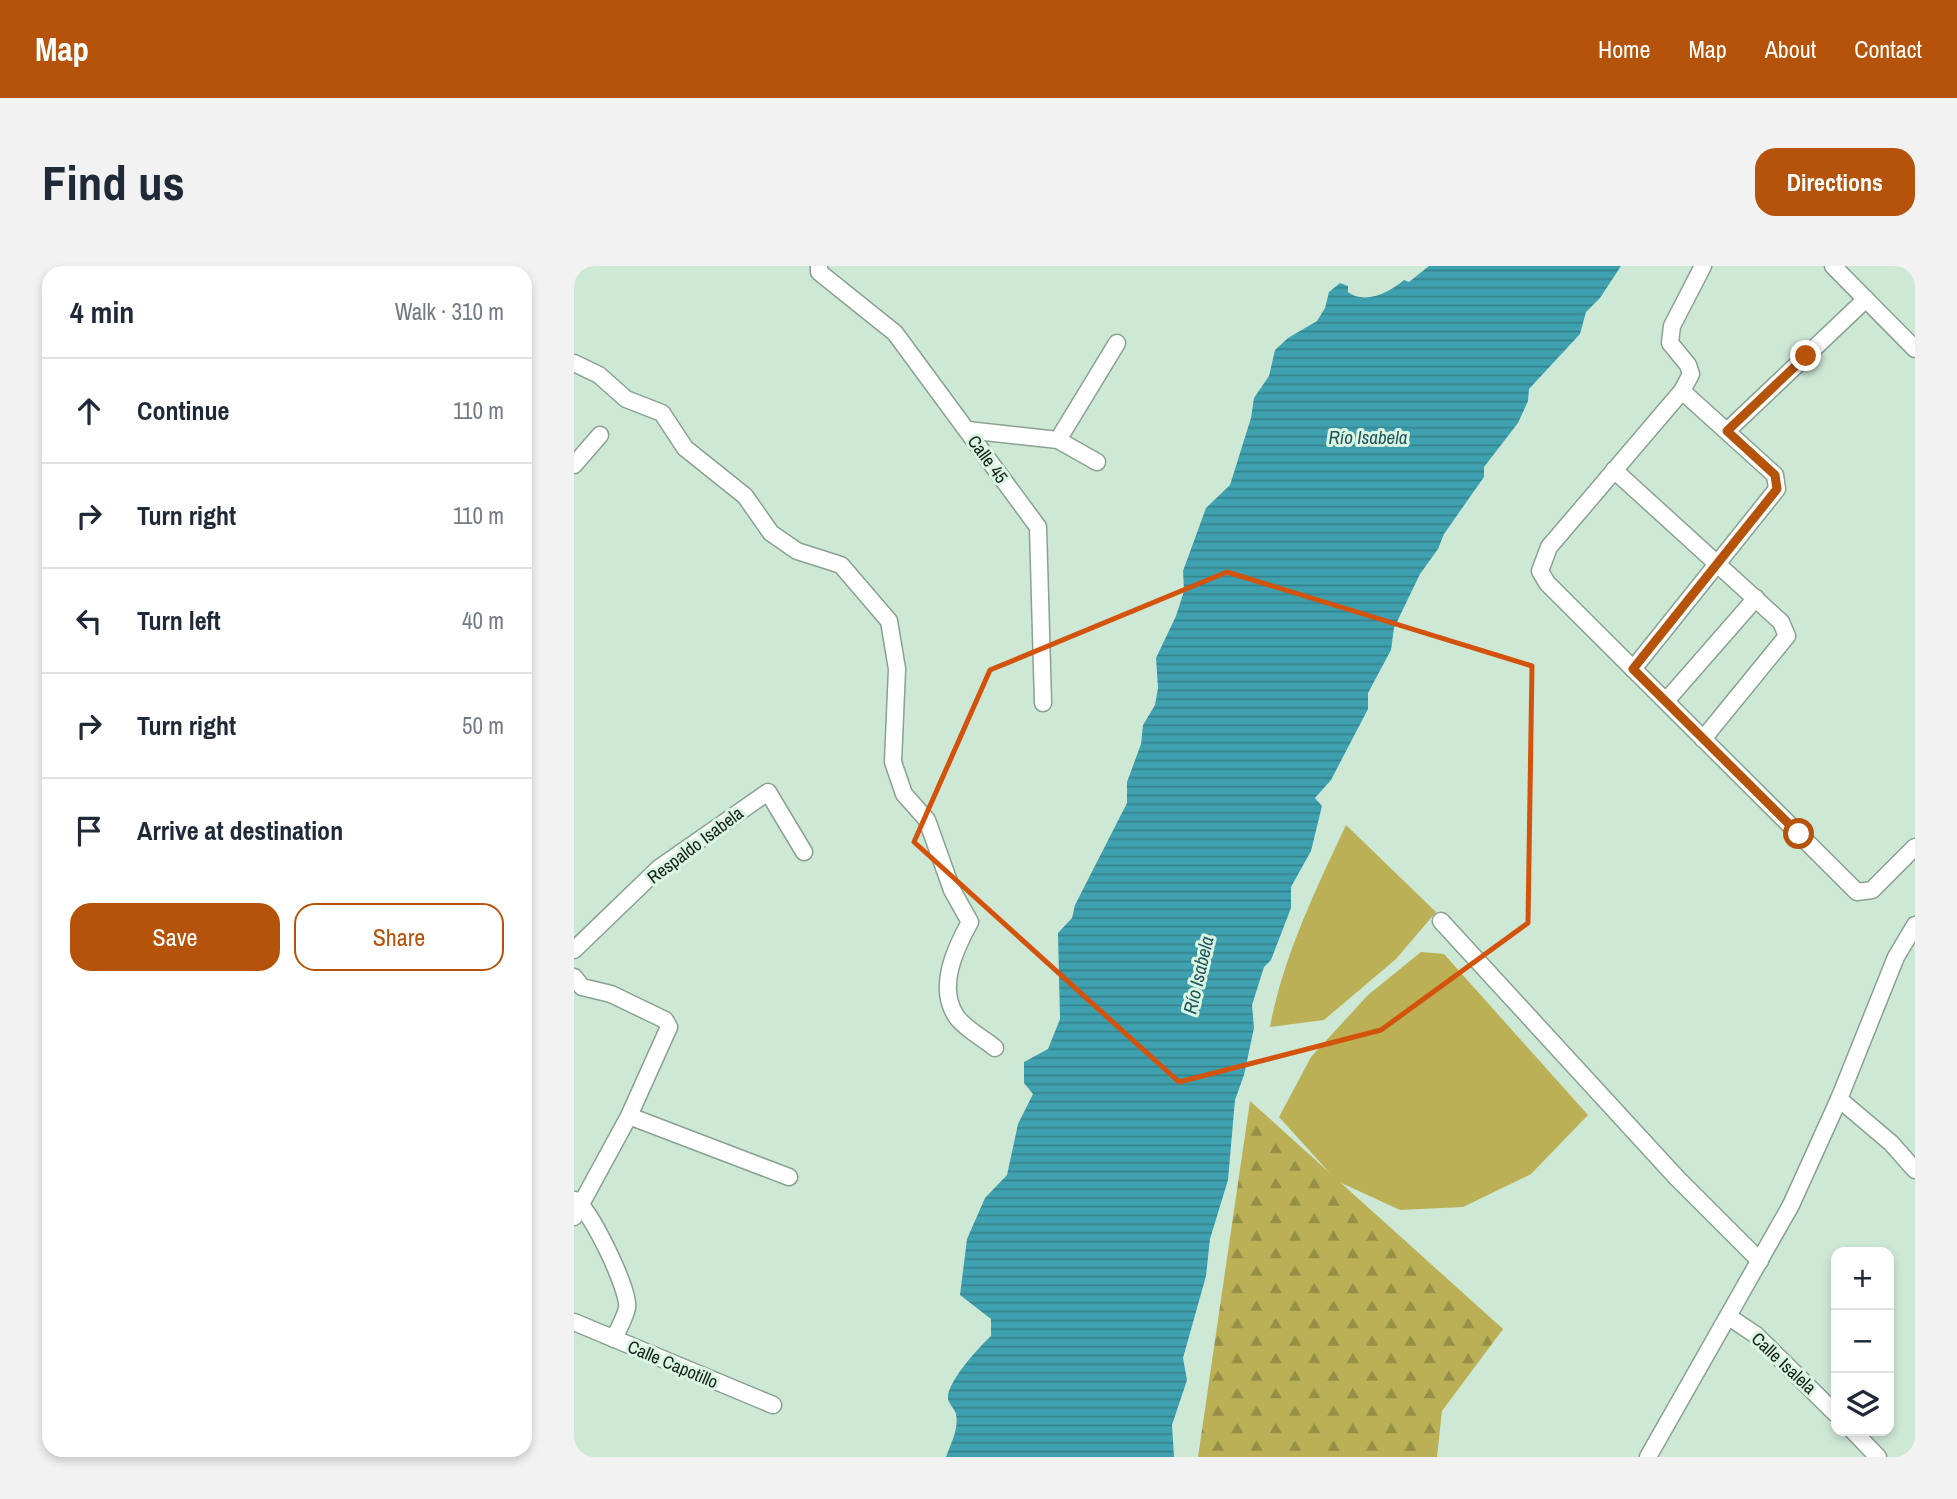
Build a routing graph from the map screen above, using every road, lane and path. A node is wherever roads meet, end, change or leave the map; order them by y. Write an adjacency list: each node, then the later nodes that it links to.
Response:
1 (819, 266): 9 (street, Calle 45)
2 (1703, 266): 8 (street)
3 (1833, 266): 4 (street)
4 (1866, 299): 6 (street); 10 (street)
5 (1117, 343): 12 (street)
6 (1915, 349)
7 (574, 363): 28 (street)
8 (1682, 391): 10 (street); 15 (street)
9 (967, 430): 12 (street); 20 (street, Calle 45)
10 (1727, 431): 16 (street)
11 (600, 435): 14 (street)
12 (1058, 440): 13 (street)
13 (1097, 462)
14 (574, 465)
15 (1614, 470): 16 (street); 18 (street)
16 (1717, 565): 17 (street); 18 (street)
17 (1756, 598): 19 (street); 21 (street)
18 (1633, 669): 19 (street)
19 (1666, 701): 21 (street)
20 (1043, 703)
21 (1703, 739): 22 (street)
22 (1915, 847)
23 (804, 852): 26 (street, Respaldo Isabela)
24 (1441, 920): 34 (street)
25 (1915, 925): 29 (street)
26 (574, 950)
27 (574, 977): 30 (street)
28 (995, 1048)
29 (1839, 1099): 31 (street); 34 (street)
30 (629, 1116): 32 (street); 33 (street)
31 (1915, 1170)
32 (789, 1177)
33 (576, 1206): 37 (street)
34 (1760, 1261): 35 (street)
35 (1729, 1317): 39 (street, Calle Isalela); 41 (street)
36 (574, 1322): 37 (street, Calle Capotillo)
37 (614, 1339): 38 (street, Calle Capotillo)
38 (773, 1405)
39 (1831, 1408)
40 (1858, 1436): 42 (street)
41 (1648, 1457)
42 (1878, 1457)

